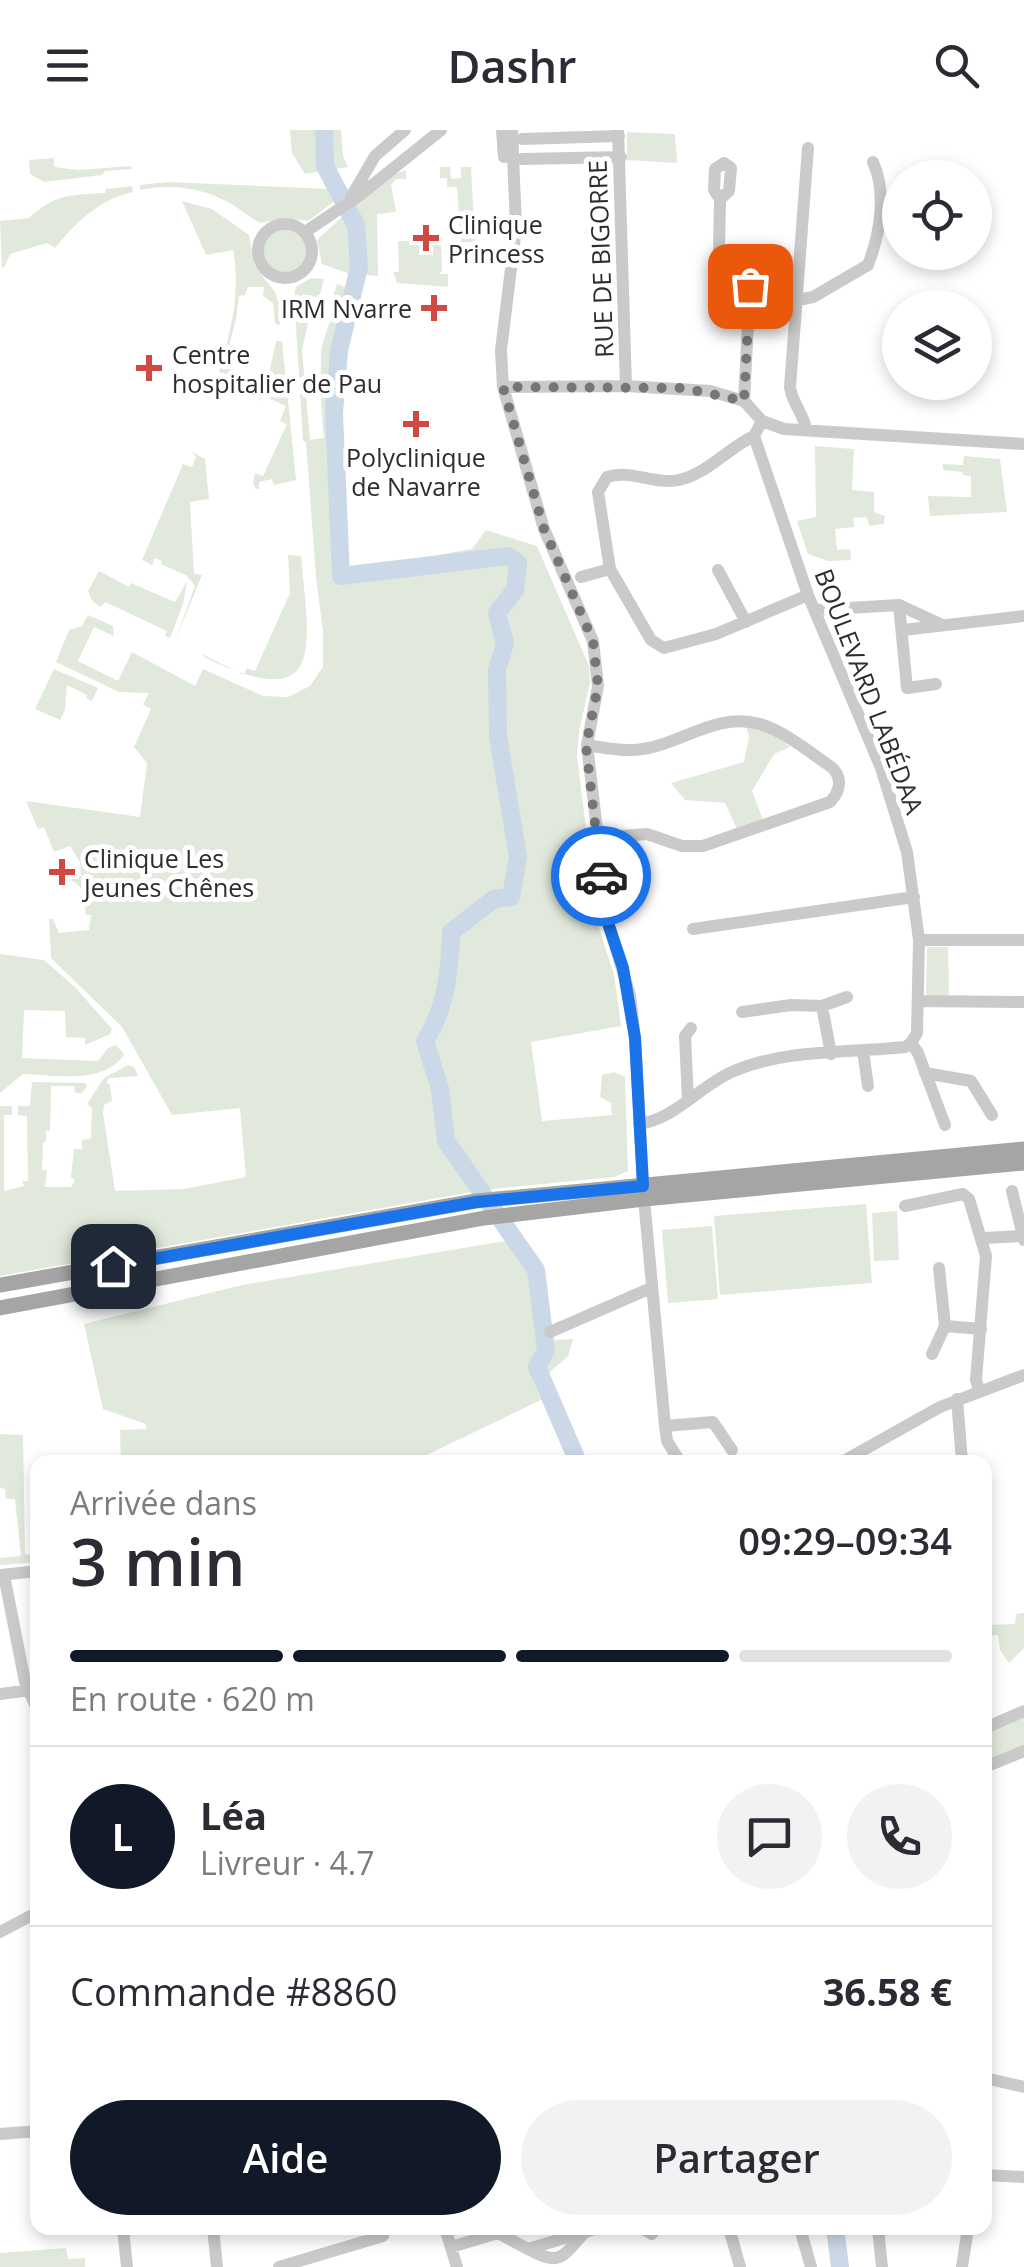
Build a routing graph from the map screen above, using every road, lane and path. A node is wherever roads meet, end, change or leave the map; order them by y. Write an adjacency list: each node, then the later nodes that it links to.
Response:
1 (405, 130): 10 (street)
2 (441, 130): 10 (street)
3 (502, 130): 13 (street)
4 (618, 133): 5 (street); 7 (street, RUE DE BIGORRE)
5 (517, 134): 13 (street)
6 (808, 148): 14 (street)
7 (621, 157): 8 (street); 16 (street, RUE DE BIGORRE)
8 (522, 160)
9 (873, 162): 14 (street)
10 (350, 199): 12 (street)
11 (720, 200): 15 (street)
12 (305, 232): 12 (street)
13 (513, 234): 17 (street)
14 (797, 306): 15 (street); 20 (street)
15 (748, 310): 18 (street)
16 (626, 386): 17 (street); 18 (street)
17 (503, 387): 34 (street)
18 (744, 401): 19 (street)
19 (762, 421): 20 (street); 21 (street)
20 (806, 430): 22 (street)
21 (754, 436): 23 (street); 26 (street, BOULEVARD LABÉDAA)
22 (1024, 444)
23 (610, 569): 25 (street); 30 (street)
24 (718, 570): 30 (street)
25 (581, 576)
26 (808, 594): 28 (street, BOULEVARD LABÉDAA); 30 (street)
27 (899, 605): 28 (street); 31 (street); 32 (street)
28 (815, 610): 36 (street, BOULEVARD LABÉDAA)
29 (1024, 616): 31 (street)
30 (746, 622)
31 (940, 624): 32 (street)
32 (903, 630): 33 (street)
33 (936, 684)
34 (586, 746): 35 (street); 35 (street)
35 (596, 838): 53 (street)
36 (914, 897): 37 (street); 38 (street, BOULEVARD LABÉDAA)
37 (694, 929)
38 (919, 940): 39 (street); 41 (street, BOULEVARD LABÉDAA)
39 (1024, 940)
40 (847, 997): 43 (street)
41 (918, 1001): 42 (street); 46 (street, BOULEVARD LABÉDAA)
42 (1024, 1002)
43 (822, 1006): 44 (street); 48 (street)
44 (742, 1012)
45 (691, 1028): 51 (street)
46 (911, 1043): 47 (street); 49 (street)
47 (864, 1051): 48 (street); 50 (street)
48 (831, 1054): 51 (street)
49 (925, 1073): 52 (street); 54 (street)
50 (868, 1086)
51 (688, 1100): 53 (street)
52 (992, 1115)
53 (639, 1124): 58 (street)
54 (945, 1125)
55 (1024, 1149): 58 (main road)
56 (1024, 1163): 58 (main road)
57 (1012, 1191): 62 (street)
58 (643, 1192): 59 (main road); 65 (street)
59 (512, 1206): 64 (main road); 66 (main road)
60 (905, 1206): 61 (street)
61 (983, 1238): 62 (street); 68 (street)
62 (1024, 1238)
63 (939, 1268): 67 (street)
64 (0, 1285)
65 (652, 1288): 69 (street); 74 (street)
66 (0, 1308)
67 (945, 1326): 68 (street); 70 (street)
68 (981, 1329): 72 (street)
69 (550, 1332)
70 (932, 1354)
71 (1024, 1376): 72 (street)
72 (979, 1390): 73 (street)
73 (957, 1399): 77 (street); 78 (street)
74 (665, 1426): 75 (street); 76 (street)
75 (732, 1450)
76 (676, 1455)
77 (859, 1455)
78 (962, 1455)
79 (30, 1572): 80 (street)
80 (2, 1575): 81 (street)
81 (30, 1683)
82 (30, 1691): 83 (street)
83 (0, 1694)
84 (1024, 1711): 85 (street)
85 (992, 1725)
86 (1024, 1750): 87 (street)
87 (992, 1765)
88 (30, 1916): 89 (street)
89 (0, 1932)
90 (992, 2080): 91 (street)
91 (1024, 2087)
92 (30, 2132): 93 (street)
93 (0, 2134)
94 (992, 2176): 95 (street)
95 (1024, 2177)
96 (123, 2235): 108 (street)
97 (214, 2235): 109 (street)
98 (447, 2235): 107 (street)
99 (491, 2235): 107 (street)
100 (502, 2235): 101 (street)
101 (575, 2235)
102 (732, 2235): 112 (street)
103 (802, 2235): 113 (street)
104 (879, 2235): 114 (street)
105 (967, 2235): 115 (street)
106 (383, 2237): 110 (street)
107 (451, 2247): 111 (street)
108 (127, 2267)
109 (217, 2267)
110 (279, 2267)
111 (457, 2267)
112 (740, 2267)
113 (811, 2267)
114 (882, 2267)
115 (962, 2267)

